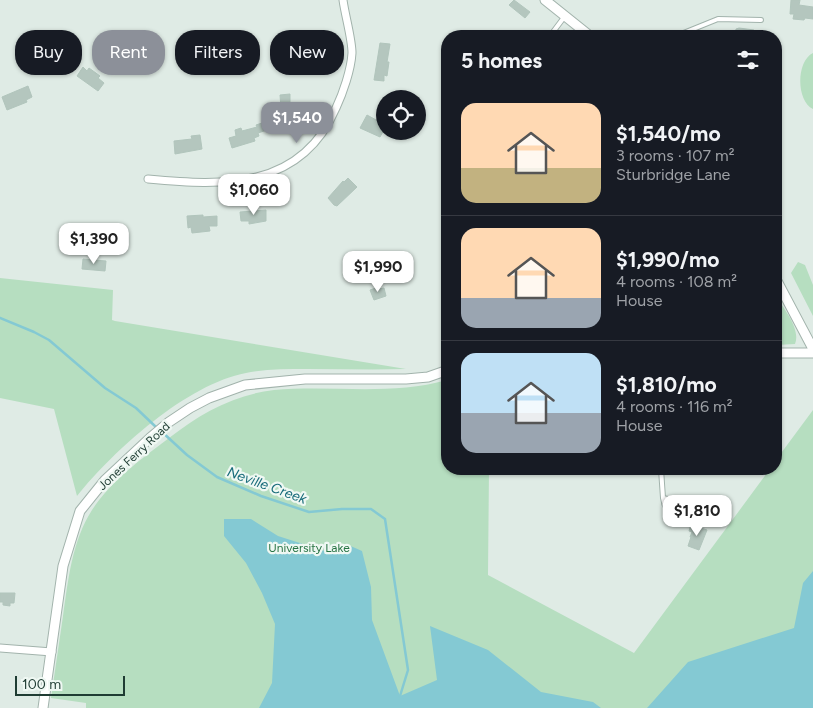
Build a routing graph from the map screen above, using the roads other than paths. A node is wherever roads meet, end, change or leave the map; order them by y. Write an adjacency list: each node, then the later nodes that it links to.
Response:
1 (343, 0): 8 (street)
2 (545, 0): 3 (street)
3 (565, 16): 5 (lane); 6 (street)
4 (761, 20): 7 (lane)
5 (554, 30)
6 (582, 30)
7 (688, 30)
8 (148, 179)
9 (782, 291): 10 (street)
10 (802, 327): 11 (street); 12 (street)
11 (813, 336)
12 (813, 349)
13 (782, 353): 14 (street)
14 (813, 353)
15 (441, 372): 19 (street, Jones Ferry Road)
16 (661, 475): 17 (lane)
17 (663, 498): 17 (lane)
18 (0, 648): 19 (street)
19 (52, 652): 20 (street, Jones Ferry Road)
20 (43, 708)

